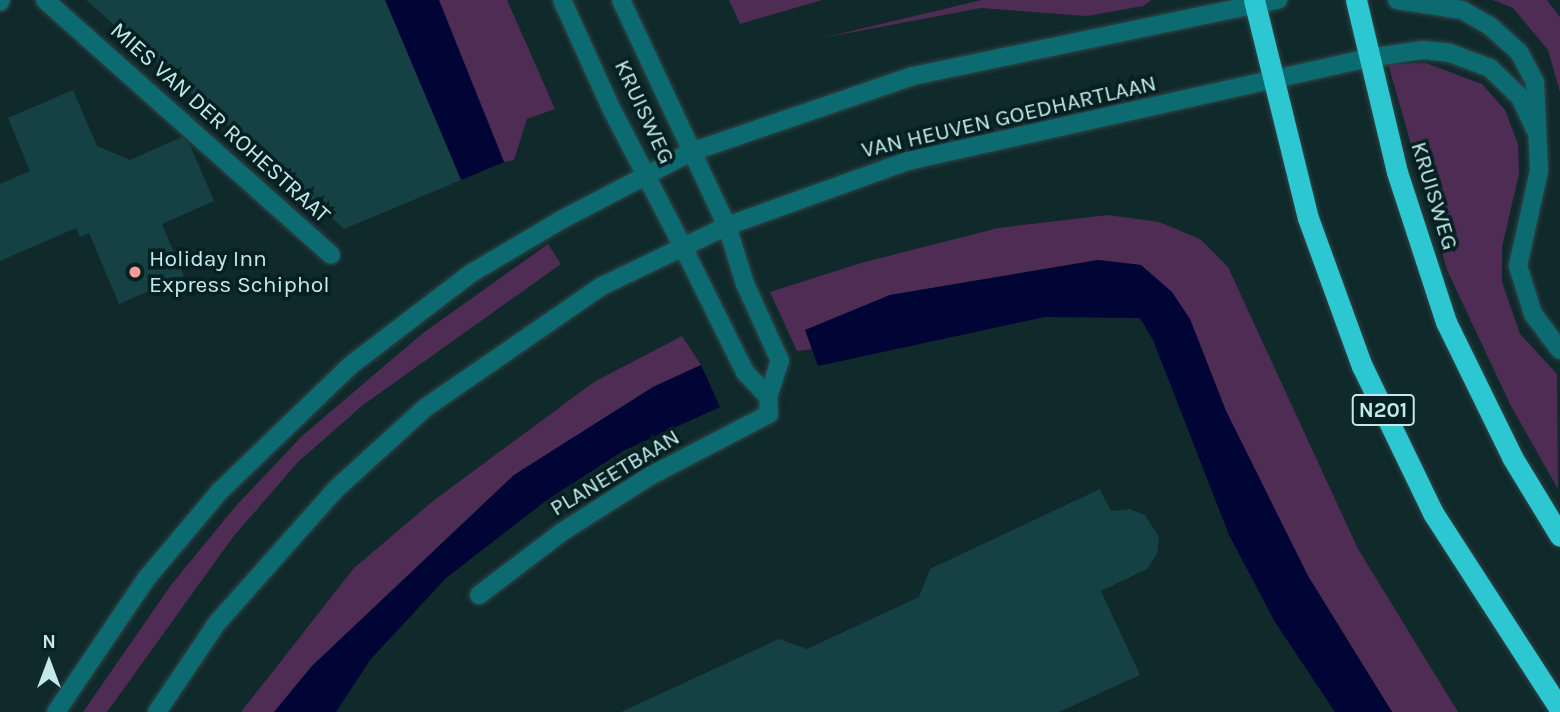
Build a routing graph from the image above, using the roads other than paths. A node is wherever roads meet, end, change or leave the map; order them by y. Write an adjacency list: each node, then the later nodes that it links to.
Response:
1 (45, 0): 15 (main road, MIES VAN DER ROHESTRAAT)
2 (562, 0): 12 (main road, KRUISWEG)
3 (621, 0): 11 (main road, KRUISWEG)
4 (1278, 0): 7 (main road)
5 (1356, 0): 8 (highway, KRUISWEG)
6 (1397, 0): 10 (main road)
7 (1254, 3): 9 (highway, N201); 11 (main road)
8 (1368, 58): 9 (main road, VAN HEUVEN GOEDHARTLAAN); 10 (main road); 18 (highway, KRUISWEG)
9 (1271, 83): 13 (main road, VAN HEUVEN GOEDHARTLAAN); 20 (highway, N201)
10 (1541, 141): 16 (main road)
11 (691, 152): 12 (main road); 13 (main road, KRUISWEG)
12 (643, 174): 14 (main road, KRUISWEG); 21 (main road)
13 (727, 226): 14 (main road, VAN HEUVEN GOEDHARTLAAN); 17 (main road, PLANEETBAAN)
14 (682, 245): 17 (main road); 22 (main road, VAN HEUVEN GOEDHARTLAAN)
15 (331, 255)
16 (1560, 350)
17 (768, 397): 19 (main road, PLANEETBAAN)
18 (1560, 536)
19 (480, 595)
20 (1560, 709)
21 (56, 712)
22 (157, 712)

